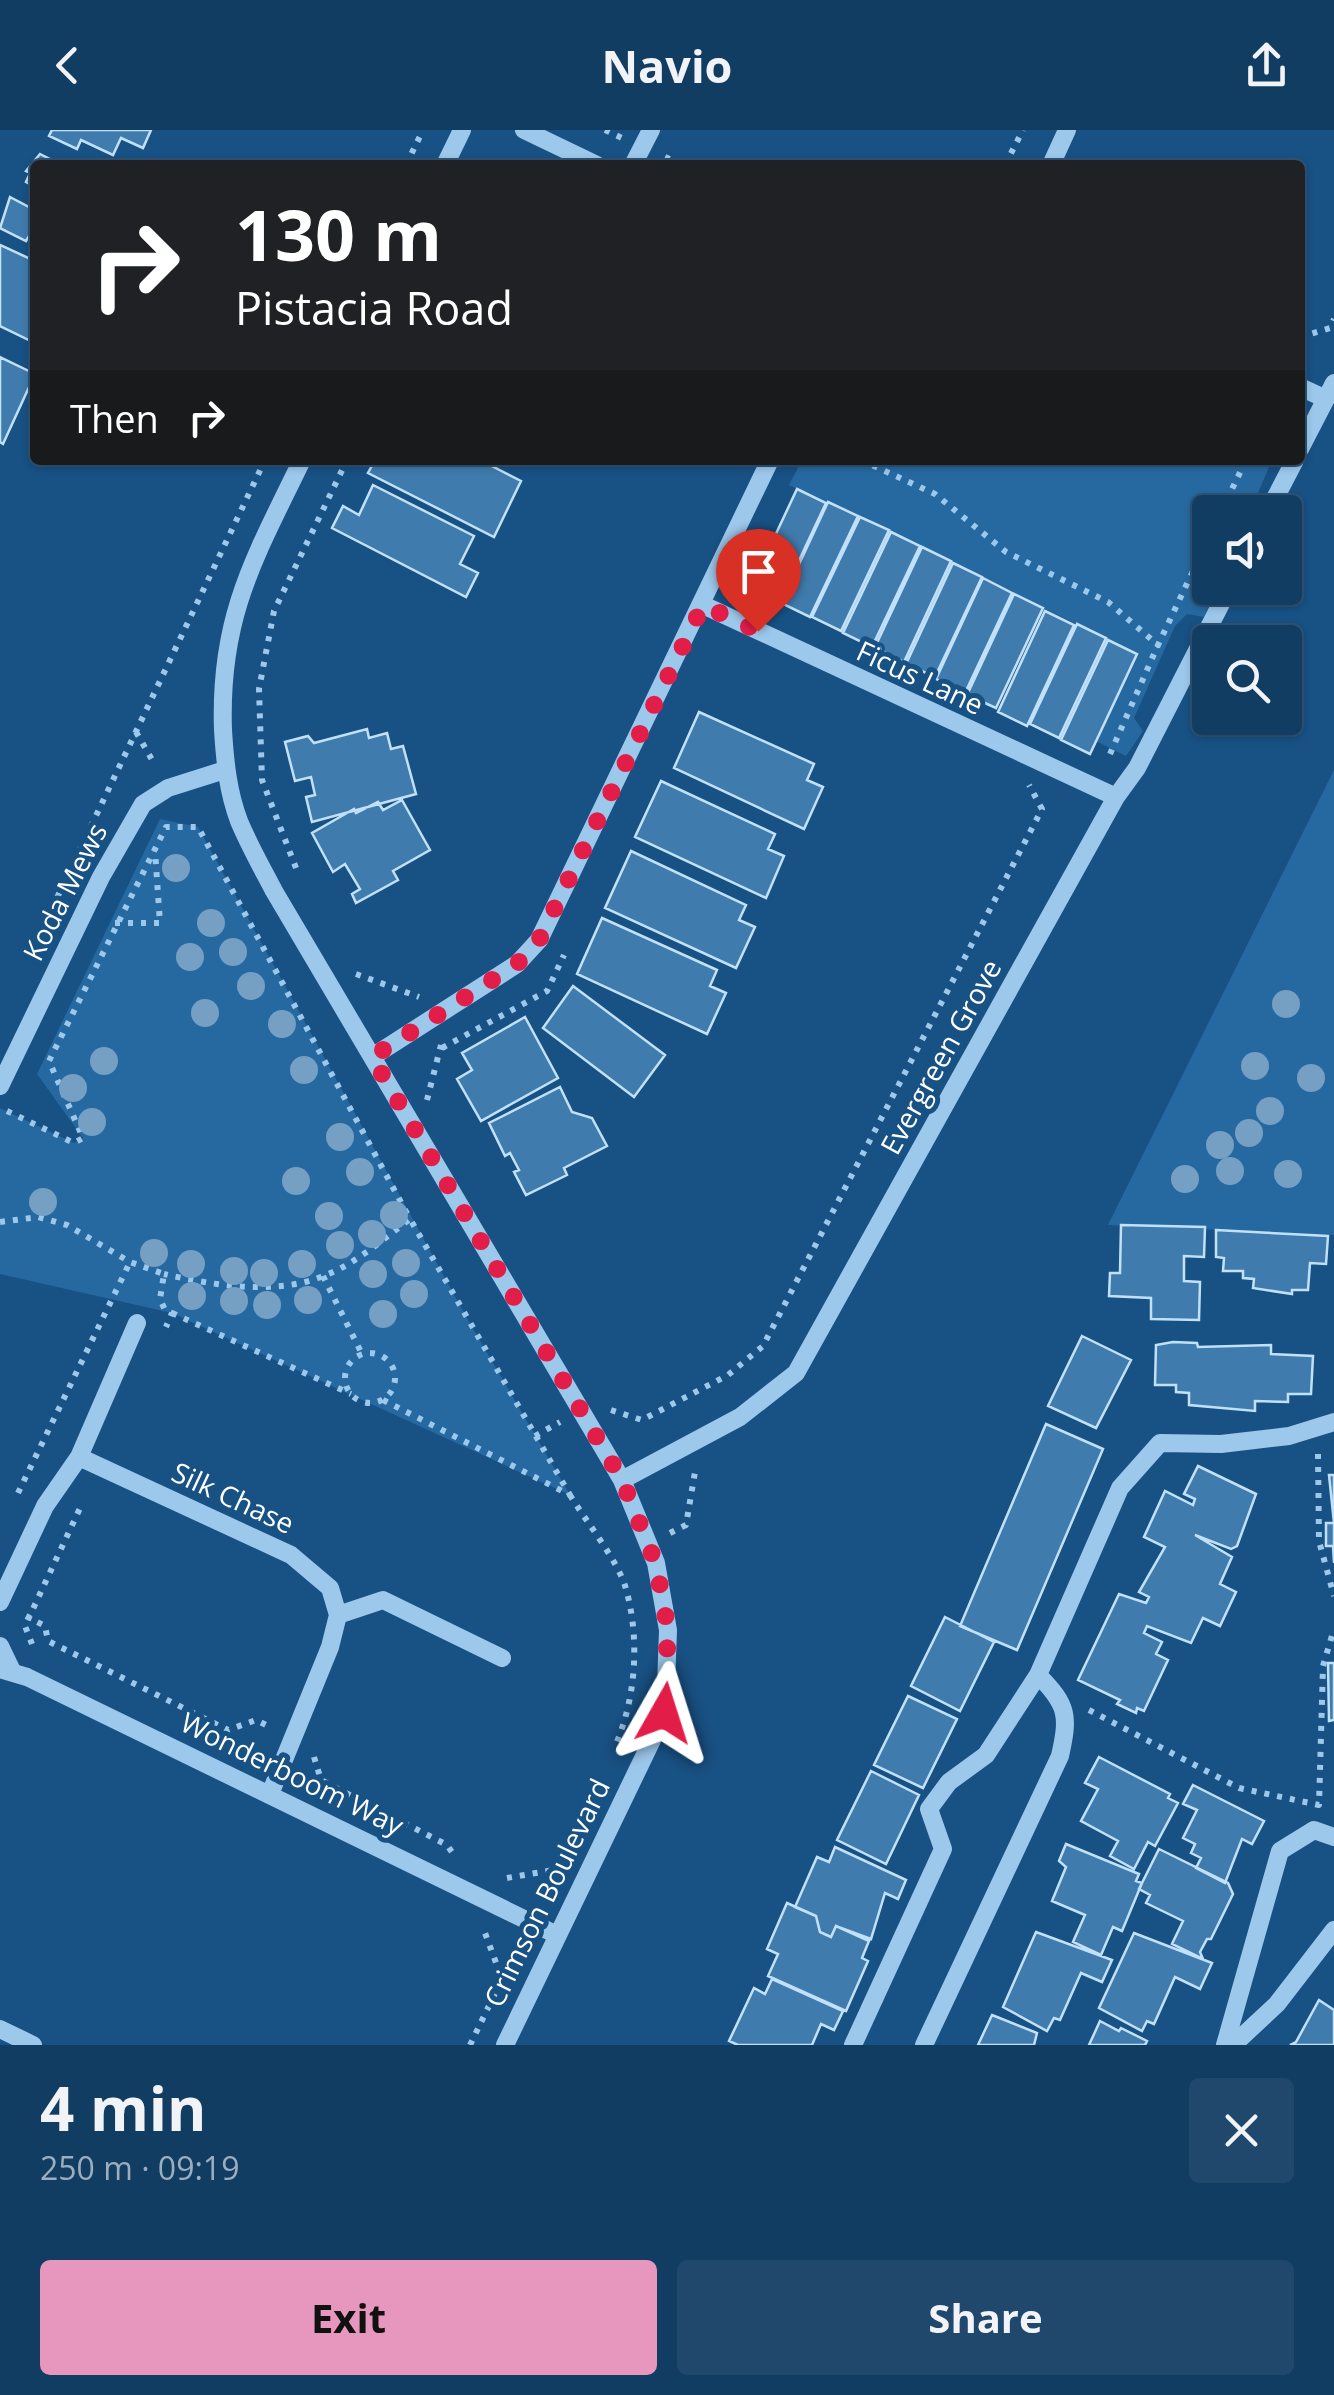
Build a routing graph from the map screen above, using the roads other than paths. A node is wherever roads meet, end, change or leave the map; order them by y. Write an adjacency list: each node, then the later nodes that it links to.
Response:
1 (462, 130): 5 (street)
2 (524, 130): 6 (street)
3 (651, 130): 7 (street)
4 (1066, 130): 8 (street)
5 (447, 160)
6 (587, 160)
7 (636, 160)
8 (1053, 160)
9 (1305, 387): 10 (street)
10 (1330, 391): 11 (street)
11 (1305, 440)
12 (300, 465): 18 (street, Crimson Boulevard)
13 (768, 465): 16 (street)
14 (1292, 465): 15 (street)
15 (1276, 495)
16 (703, 605): 19 (street, Ficus Lane); 20 (street)
17 (1221, 605): 19 (street, Evergreen Grove)
18 (225, 770): 20 (street, Crimson Boulevard); 21 (street, Koda Mews)
19 (1116, 798): 25 (street, Evergreen Grove)
20 (372, 1057): 25 (street, Crimson Boulevard)
21 (0, 1086)
22 (137, 1323): 24 (street)
23 (1326, 1424): 31 (street)
24 (79, 1457): 26 (street); 27 (street, Silk Chase)
25 (622, 1480): 35 (street, Crimson Boulevard)
26 (7, 1606)
27 (338, 1615): 29 (street); 32 (street)
28 (0, 1646): 30 (street)
29 (502, 1658)
30 (5, 1669): 32 (street, Wonderboom Way)
31 (1038, 1675): 39 (street); 40 (street)
32 (270, 1794): 35 (street, Wonderboom Way)
33 (1334, 1837): 41 (street)
34 (1334, 1930): 42 (street)
35 (557, 1935): 38 (street, Crimson Boulevard)
36 (0, 2029): 37 (street)
37 (33, 2045)
38 (505, 2045)
39 (852, 2045)
40 (924, 2045)
41 (1225, 2045)
42 (1233, 2045)

